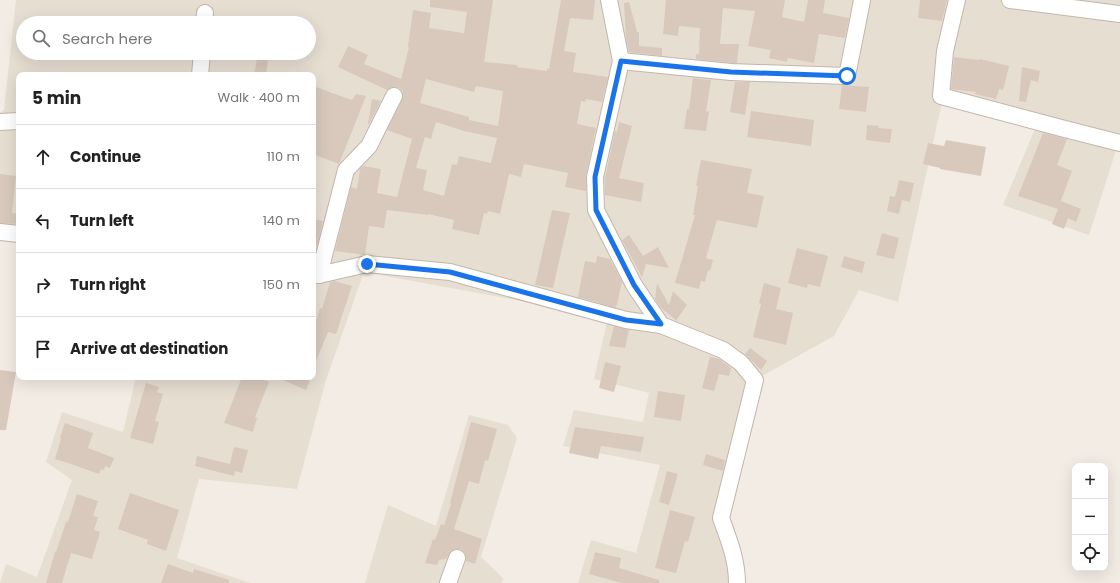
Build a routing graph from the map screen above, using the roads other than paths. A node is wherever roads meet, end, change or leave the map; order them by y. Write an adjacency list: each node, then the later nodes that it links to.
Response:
1 (609, 0): 7 (street)
2 (862, 0): 7 (street)
3 (957, 0): 12 (street)
4 (1010, 0): 5 (street)
5 (1120, 14)
6 (201, 60): 8 (street)
7 (621, 61): 16 (street)
8 (200, 72)
9 (394, 96): 15 (street)
10 (16, 121): 11 (street)
11 (0, 122)
12 (1120, 143)
13 (0, 232): 14 (street)
14 (16, 234)
15 (316, 274): 16 (street)
16 (661, 324): 19 (street)
17 (457, 558): 18 (street)
18 (448, 583)
19 (737, 583)

